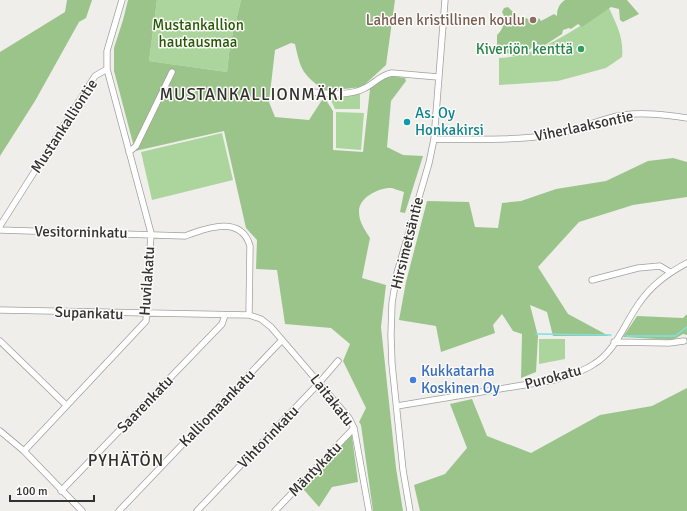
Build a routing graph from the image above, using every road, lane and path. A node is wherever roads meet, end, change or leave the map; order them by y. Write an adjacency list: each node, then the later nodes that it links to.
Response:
1 (122, 0): 3 (street, Mustankalliontie)
2 (445, 0): 5 (street, Hirsimetsäntie)
3 (107, 70): 9 (street, Huvilakatu); 10 (street, Mustankalliontie)
4 (172, 72): 9 (street)
5 (438, 77): 6 (street); 8 (street, Hirsimetsäntie)
6 (313, 92)
7 (687, 118): 8 (street, Viherlaaksontie)
8 (434, 138): 27 (street, Hirsimetsäntie)
9 (129, 152): 12 (street, Huvilakatu)
10 (0, 226)
11 (0, 230): 12 (street, Vesitorninkatu)
12 (151, 234): 17 (street, Huvilakatu); 18 (street, Vesitorninkatu)
13 (687, 263): 14 (street, Purokatu)
14 (670, 272): 15 (street); 23 (street, Purokatu)
15 (592, 280)
16 (0, 310): 17 (street, Supankatu)
17 (146, 314): 19 (street, Supankatu); 26 (street, Huvilakatu)
18 (249, 315): 19 (street, Supankatu); 20 (street, Laitakatu)
19 (225, 316): 31 (street, Saarenkatu)
20 (282, 340): 25 (street, Laitakatu); 33 (street, Kalliomaankatu)
21 (0, 341): 26 (street)
22 (684, 341): 23 (street)
23 (614, 342): 27 (street, Purokatu)
24 (338, 361): 25 (street, Vihtorinkatu)
25 (319, 383): 28 (street, Laitakatu); 34 (street, Vihtorinkatu)
26 (66, 405): 30 (street, Huvilakatu)
27 (397, 406): 37 (street, Hirsimetsäntie)
28 (354, 428): 35 (street, Mäntykatu); 36 (street, Laitakatu)
29 (0, 431): 30 (street)
30 (24, 451): 31 (street)
31 (61, 491): 32 (street)
32 (82, 511)
33 (119, 511)
34 (197, 511)
35 (275, 511)
36 (368, 511)
37 (410, 511)

